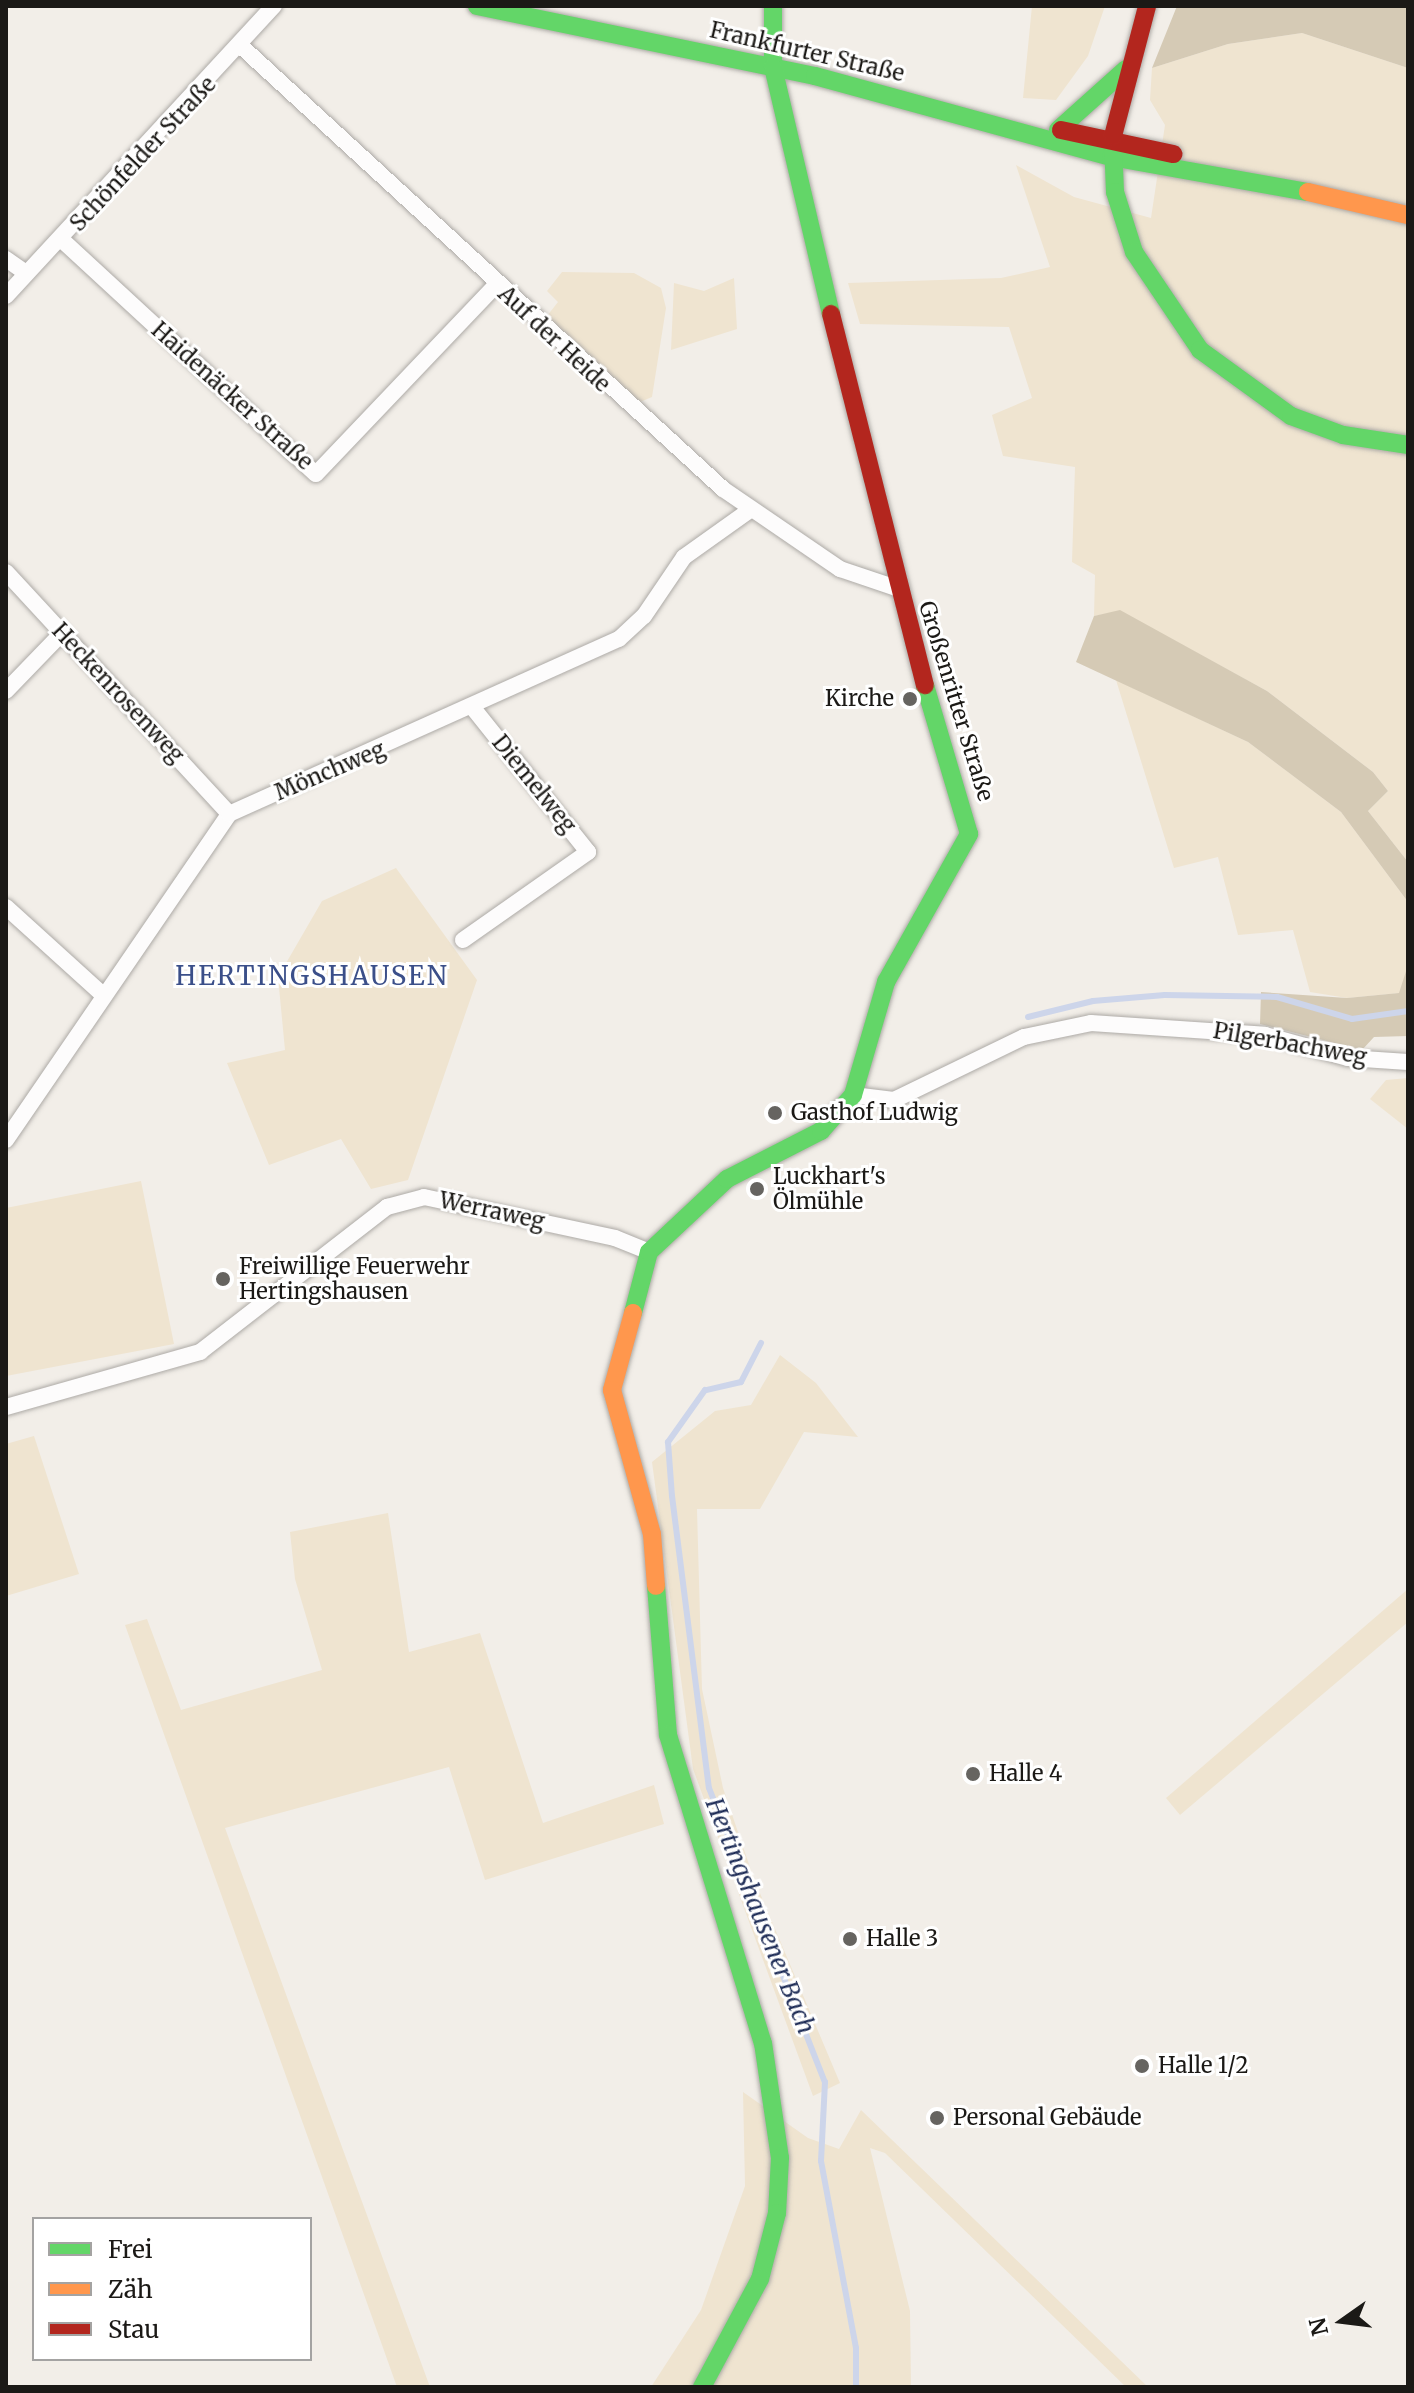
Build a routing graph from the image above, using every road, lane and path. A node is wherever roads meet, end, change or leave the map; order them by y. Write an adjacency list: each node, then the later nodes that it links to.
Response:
1 (274, 6): 5 (street, Schönfelder Straße)
2 (477, 6): 6 (main road, Frankfurter Straße)
3 (773, 6): 6 (main road, Großenritter Straße)
4 (1147, 6): 7 (main road)
5 (242, 47): 14 (street, Schönfelder Straße); 17 (street, Auf der Heide)
6 (773, 67): 9 (main road, Frankfurter Straße); 22 (main road, Großenritter Straße)
7 (1126, 69): 8 (main road); 10 (main road)
8 (1058, 130): 9 (main road, Frankfurter Straße); 10 (main road, Frankfurter Straße)
9 (1031, 131): 11 (main road, Frankfurter Straße)
10 (1113, 136): 11 (main road); 12 (main road, Frankfurter Straße)
11 (1111, 157): 12 (main road, Frankfurter Straße); 19 (main road)
12 (1204, 168): 13 (main road)
13 (1408, 215)
14 (62, 240): 16 (street, Schönfelder Straße); 17 (street, Haidenäcker Straße)
15 (6, 259): 16 (street)
16 (26, 273): 18 (street, Schönfelder Straße)
17 (496, 285): 20 (street, Auf der Heide)
18 (6, 296)
19 (1408, 445)
20 (750, 510): 22 (street, Auf der Heide); 25 (street, Mönchweg)
21 (6, 572): 23 (street, Heckenrosenweg)
22 (896, 588): 31 (main road, Großenritter Straße)
23 (62, 633): 24 (street); 26 (street, Heckenrosenweg)
24 (6, 691)
25 (474, 709): 26 (street, Mönchweg); 28 (street, Diemelweg)
26 (229, 814): 29 (street)
27 (6, 907): 29 (street)
28 (463, 940)
29 (104, 996): 32 (street)
30 (1408, 1062): 31 (street, Pilgerbachweg)
31 (853, 1095): 33 (main road, Großenritter Straße)
32 (6, 1140)
33 (649, 1252): 34 (street, Werraweg); 35 (main road)
34 (6, 1407)
35 (702, 2387)

